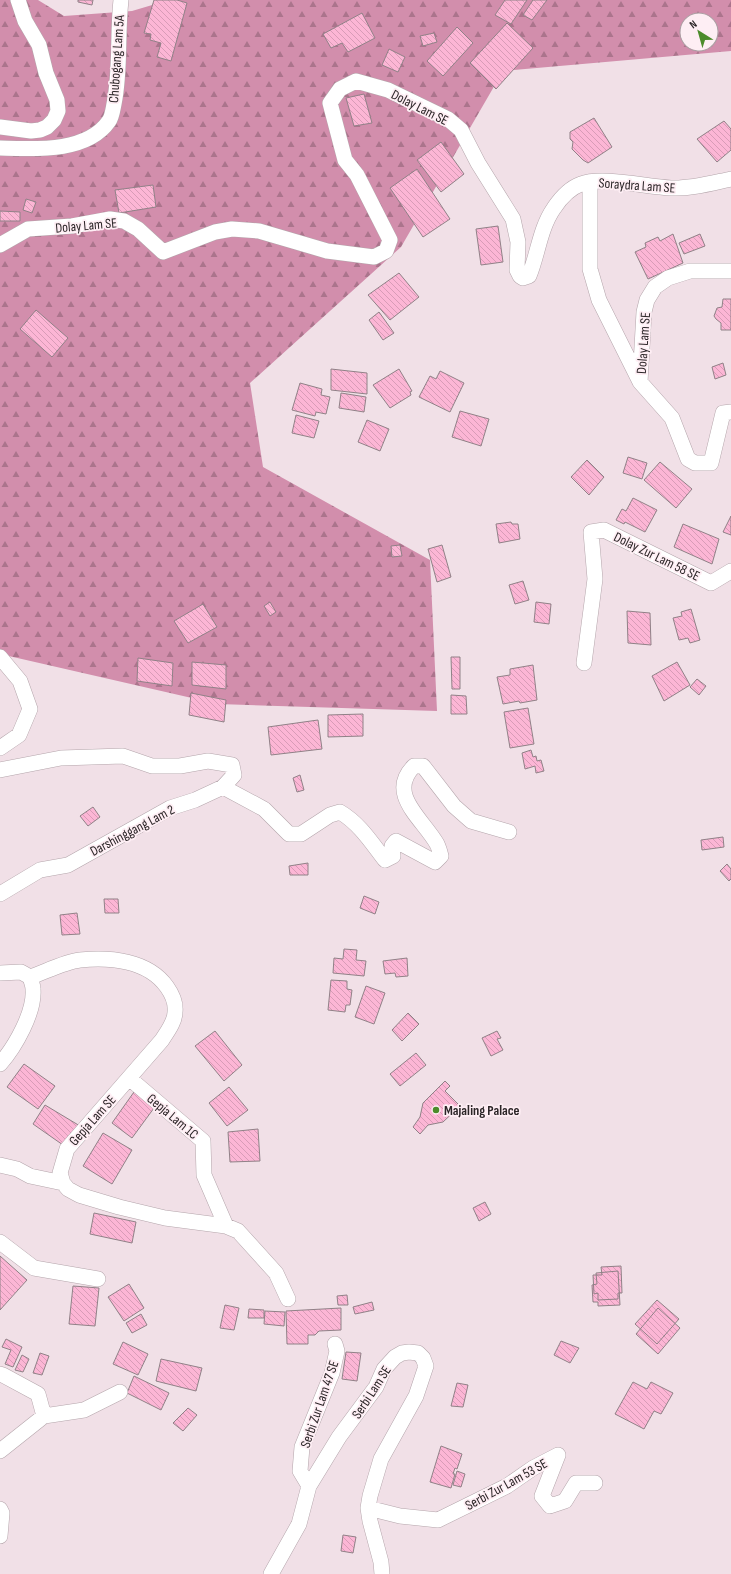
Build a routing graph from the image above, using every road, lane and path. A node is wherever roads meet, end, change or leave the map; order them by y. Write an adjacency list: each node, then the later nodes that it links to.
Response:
1 (18, 0): 3 (street)
2 (121, 0): 4 (street, Chubogang Lam 5A)
3 (0, 127)
4 (0, 148)
5 (731, 179): 6 (street, Soraydra Lam SE)
6 (590, 182): 7 (street, Dolay Lam SE); 9 (street, Dolay Lam SE)
7 (0, 245)
8 (731, 271): 9 (street, Dolay Lam SE)
9 (640, 382): 10 (street)
10 (731, 412)
11 (731, 571): 13 (street, Dolay Zur Lam 58 SE)
12 (0, 657): 14 (street)
13 (584, 663)
14 (0, 748)
15 (0, 770): 16 (street)
16 (223, 787): 17 (street); 18 (street, Darshinggang Lam 2)
17 (509, 832)
18 (0, 894)
19 (0, 973): 20 (street)
20 (30, 977): 21 (street); 22 (street, Gepja Lam SE)
21 (0, 1064)
22 (129, 1078): 24 (street, Gepja Lam SE); 25 (street, Gepja Lam 1C)
23 (0, 1165): 24 (street)
24 (63, 1183): 25 (street)
25 (226, 1226): 28 (street)
26 (0, 1242): 27 (street)
27 (98, 1279)
28 (288, 1299)
29 (335, 1344): 35 (street, Serbi Zur Lam 47 SE)
30 (0, 1374): 32 (street)
31 (120, 1392): 32 (street)
32 (44, 1416): 33 (street)
33 (0, 1451)
34 (595, 1483): 36 (street, Serbi Zur Lam 53 SE)
35 (309, 1486): 36 (street, Serbi Lam SE); 39 (street, Serbi Lam SE)
36 (368, 1508): 40 (street, Serbi Lam SE)
37 (0, 1510): 38 (street)
38 (0, 1536)
39 (271, 1574)
40 (382, 1574)

